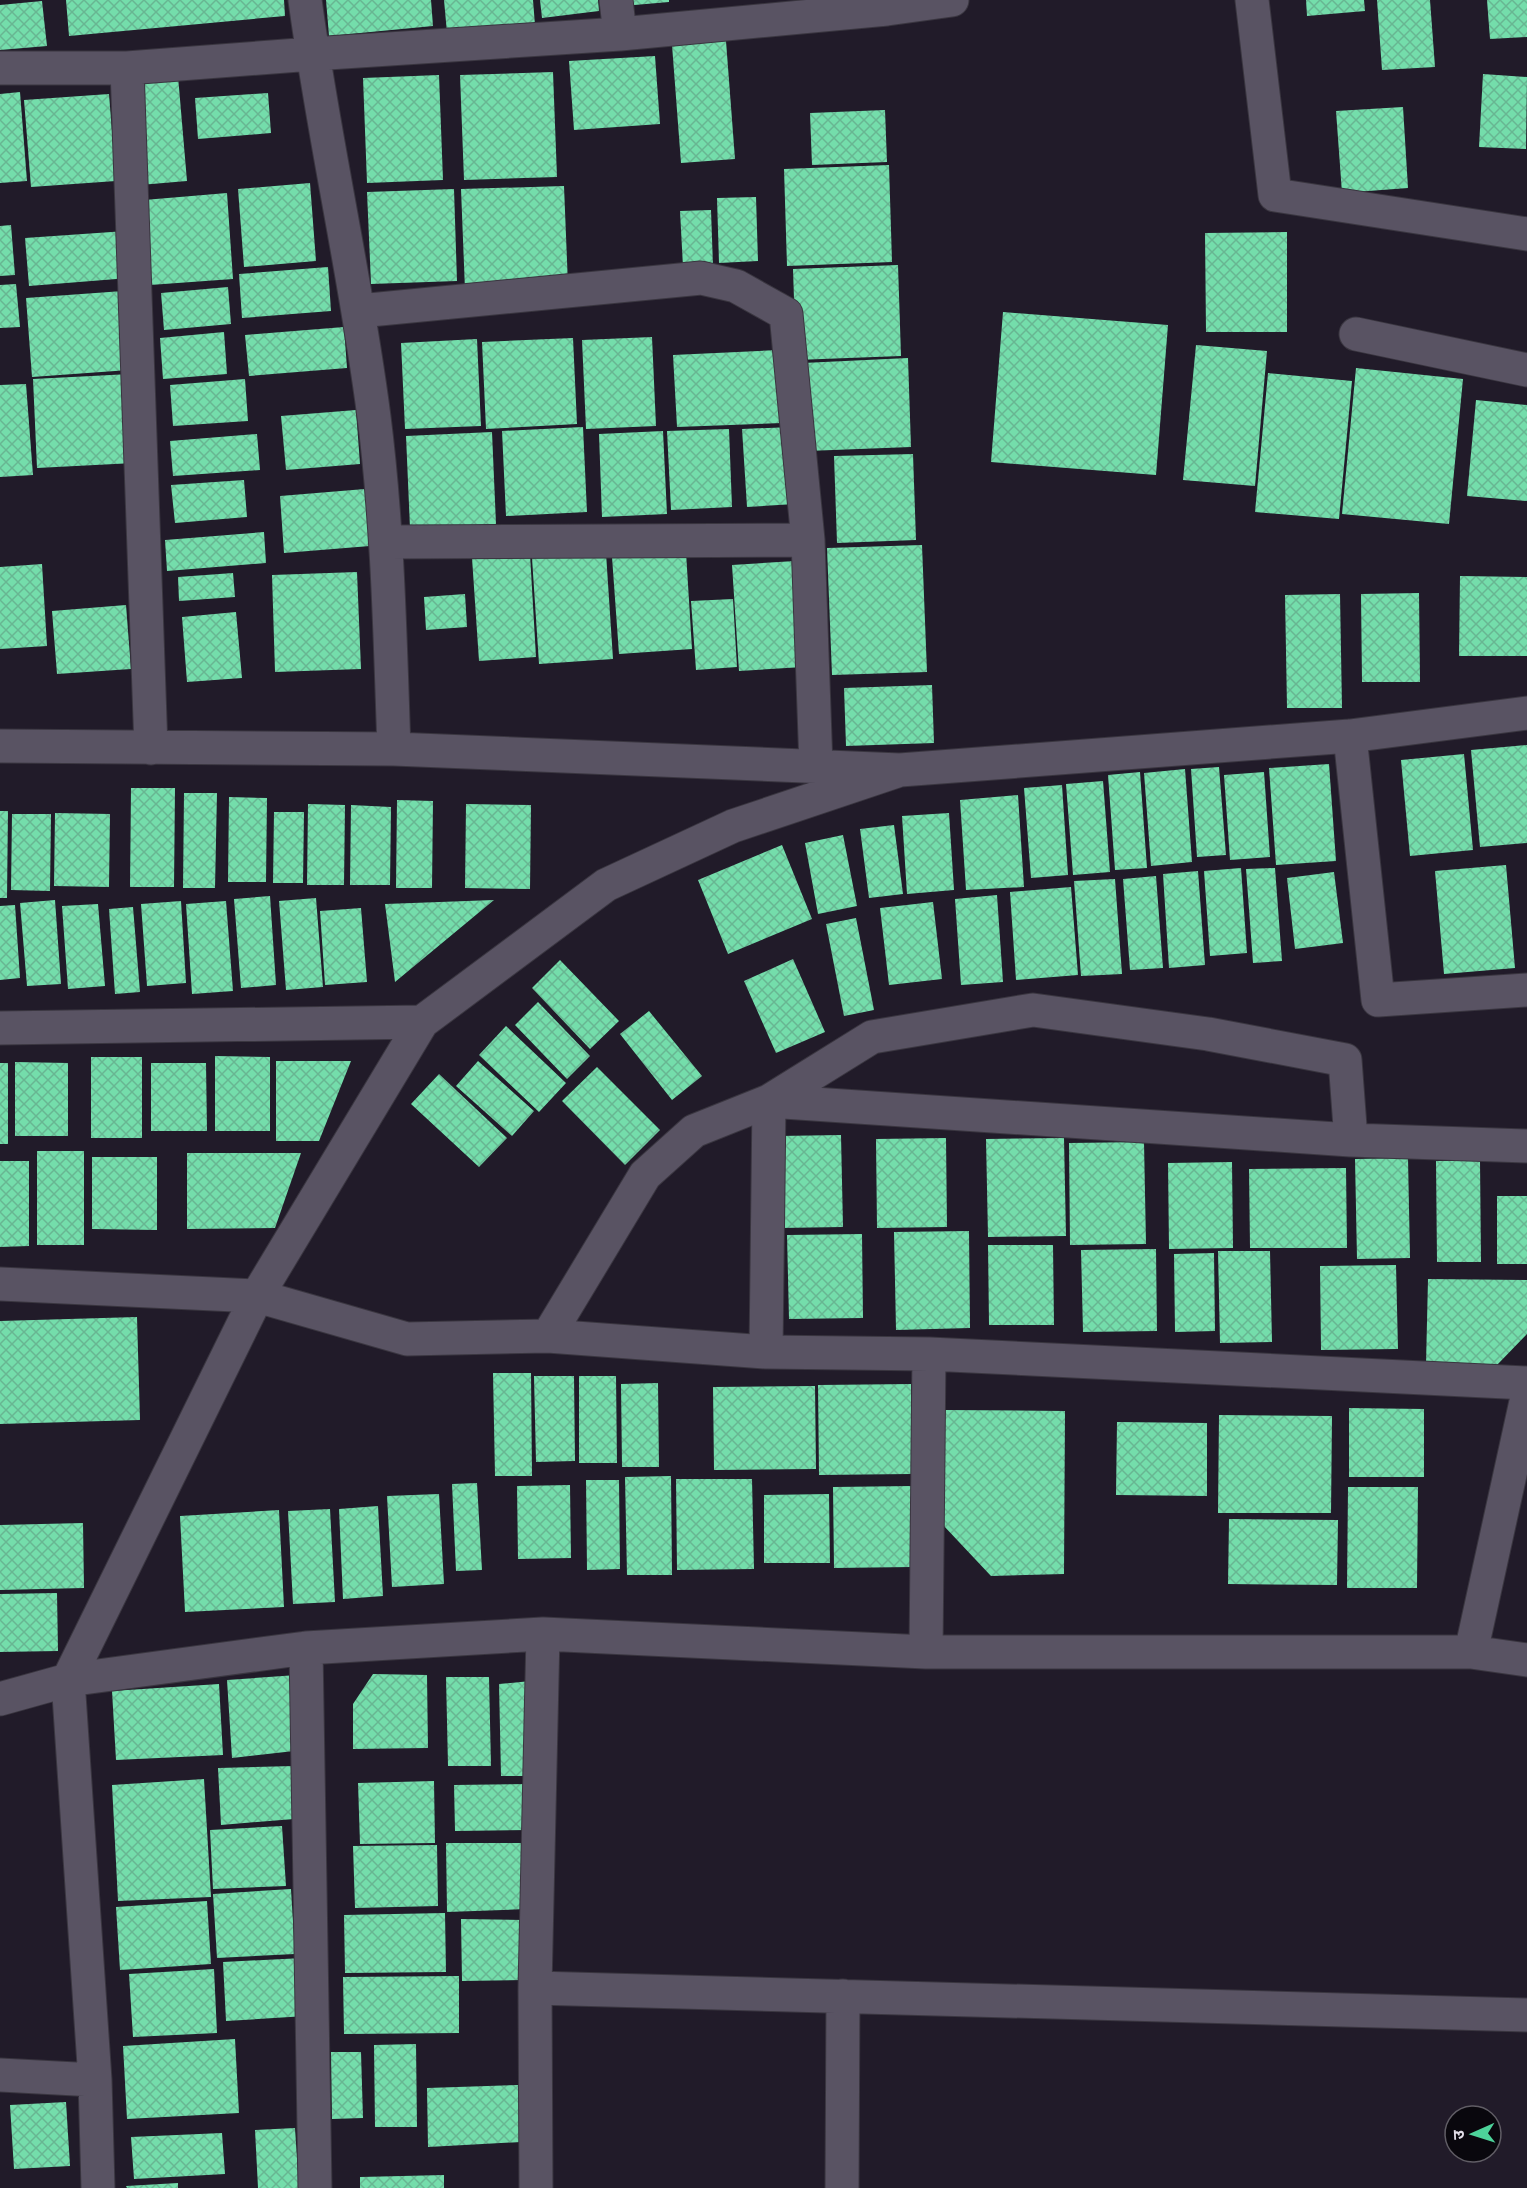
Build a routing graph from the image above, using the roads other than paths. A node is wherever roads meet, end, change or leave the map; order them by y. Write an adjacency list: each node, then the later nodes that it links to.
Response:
1 (305, 0): 6 (street)
2 (616, 0): 5 (street)
3 (952, 0): 5 (street)
4 (1252, 0): 9 (street)
5 (620, 34): 6 (street)
6 (312, 54): 8 (street); 10 (street)
7 (0, 68): 8 (street)
8 (127, 68): 18 (street)
9 (1527, 234)
10 (359, 311): 13 (street); 14 (street)
11 (1356, 334): 12 (street)
12 (1527, 370)
13 (808, 540): 14 (street); 20 (street)
14 (386, 542): 19 (street)
15 (1527, 713): 16 (street)
16 (1350, 736): 21 (street); 22 (street)
17 (0, 746): 18 (street)
18 (151, 748): 19 (street)
19 (394, 749): 20 (street)
20 (816, 766): 21 (street)
21 (900, 770): 23 (street)
22 (1527, 990)
23 (422, 1022): 24 (street); 29 (street)
24 (0, 1028)
25 (769, 1101): 26 (street); 26 (street); 30 (street); 31 (street)
26 (1351, 1140): 27 (street)
27 (1527, 1146)
28 (0, 1284): 29 (street)
29 (257, 1296): 30 (street); 40 (street)
30 (548, 1336): 31 (street)
31 (766, 1352): 32 (street)
32 (929, 1353): 33 (street); 37 (street)
33 (1527, 1383)
34 (1527, 1397): 38 (street)
35 (543, 1634): 36 (street); 37 (street); 42 (street)
36 (306, 1648): 40 (street); 48 (street)
37 (926, 1652): 38 (street)
38 (1471, 1652): 39 (street)
39 (1527, 1660)
40 (68, 1680): 41 (street); 46 (street)
41 (0, 1699)
42 (535, 1988): 43 (street); 49 (street)
43 (843, 1996): 44 (street); 50 (street)
44 (1527, 2015)
45 (0, 2075): 46 (street)
46 (95, 2080): 47 (street)
47 (98, 2188)
48 (315, 2188)
49 (536, 2188)
50 (842, 2188)

